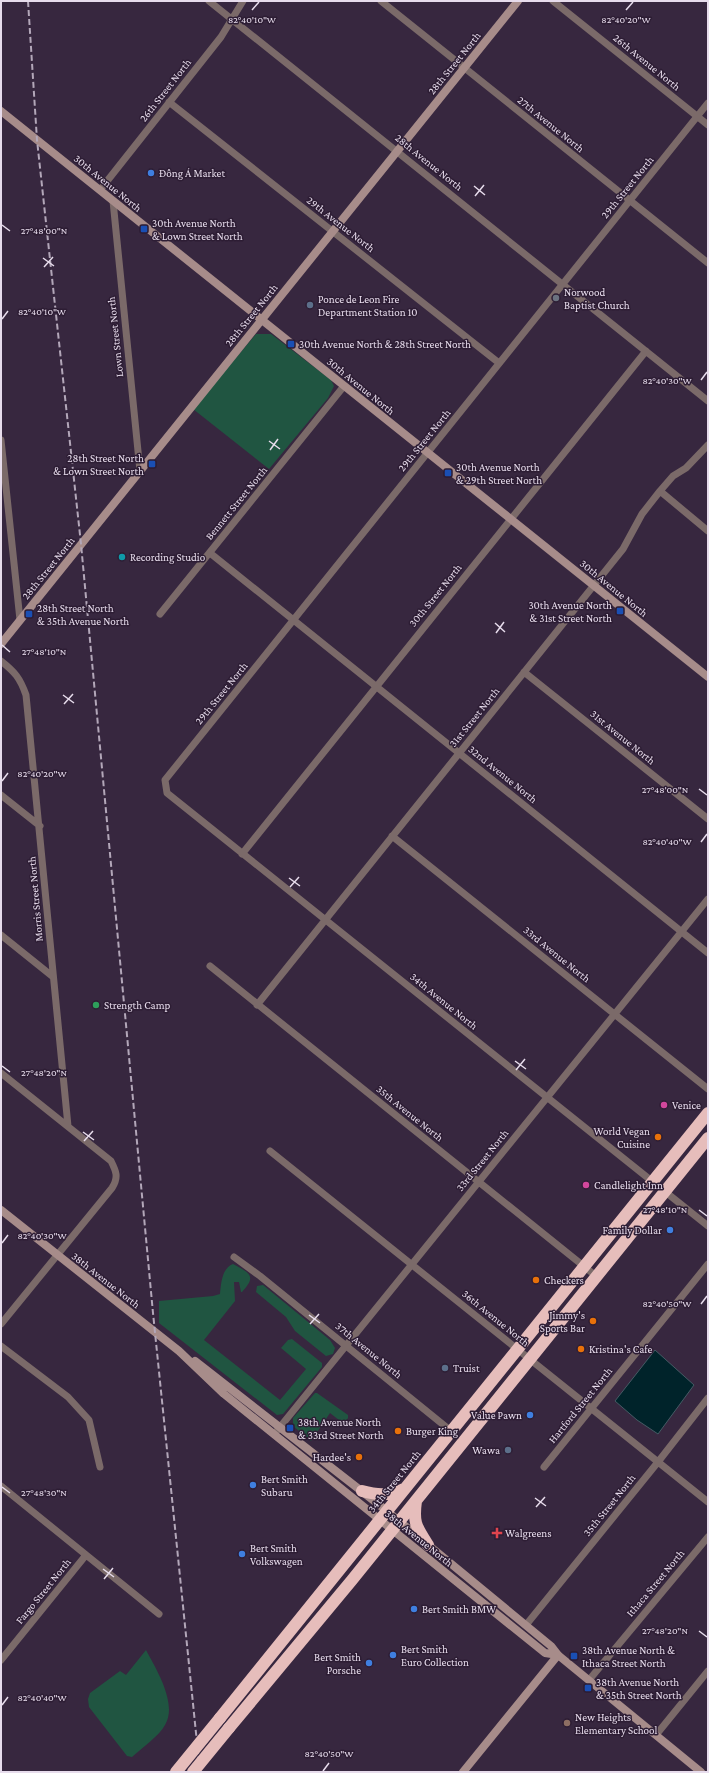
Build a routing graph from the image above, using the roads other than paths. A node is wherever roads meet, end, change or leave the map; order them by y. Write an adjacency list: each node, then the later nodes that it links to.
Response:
1 (209, 1): 6 (street, 28th Avenue North)
2 (243, 1): 6 (street, 26th Street North)
3 (381, 1): 7 (street, 27th Avenue North)
4 (518, 1): 7 (street, 28th Street North)
5 (553, 1): 11 (street, 26th Avenue North)
6 (233, 20): 8 (street, 26th Street North); 13 (street, 28th Avenue North)
7 (464, 67): 13 (street, 28th Street North); 16 (street, 27th Avenue North)
8 (169, 102): 14 (street, 26th Street North); 17 (street, 29th Avenue North)
9 (708, 103): 11 (street, 29th Street North)
10 (1, 111): 14 (street, 30th Avenue North)
11 (697, 116): 12 (street, 26th Avenue North); 16 (street, 29th Street North)
12 (708, 125)
13 (397, 151): 17 (street, 28th Street North); 19 (street, 28th Avenue North)
14 (100, 190): 15 (street, 30th Avenue North)
15 (112, 200): 20 (street, 30th Avenue North); 28 (street, Lown Street North)
16 (630, 201): 18 (street, 27th Avenue North); 19 (street, 29th Street North)
17 (332, 232): 20 (street, 28th Street North); 22 (street, 29th Avenue North)
18 (708, 264)
19 (562, 284): 21 (street, 28th Avenue North); 22 (street, 29th Street North)
20 (261, 320): 23 (street, 30th Avenue North); 28 (street, 28th Street North)
21 (646, 351): 24 (street, 28th Avenue North); 30 (street, 30th Street North)
22 (499, 363): 27 (street, 29th Street North)
23 (344, 386): 27 (street, 30th Avenue North); 32 (street, Bennett Street North)
24 (708, 401)
25 (1, 440): 35 (street)
26 (708, 445): 29 (street, 31st Street North)
27 (428, 453): 30 (street, 30th Avenue North); 36 (street, 29th Street North)
28 (140, 470): 35 (street, 28th Street North)
29 (660, 490): 31 (street); 33 (street, 31st Street North)
30 (510, 519): 33 (street, 30th Avenue North); 41 (street, 30th Street North)
31 (708, 531)
32 (210, 553): 34 (street, Bennett Street North); 36 (street, 32nd Avenue North)
33 (593, 586): 39 (street, 31st Street North); 40 (street, 30th Avenue North)
34 (160, 614)
35 (20, 620): 37 (street, 28th Street North)
36 (294, 620): 41 (street, 32nd Avenue North); 43 (street, 29th Street North)
37 (1, 644)
38 (1, 661): 46 (street, Morris Street North)
39 (524, 672): 42 (street, 31st Street North); 45 (street, 31st Avenue North)
40 (708, 678)
41 (376, 687): 42 (street, 32nd Avenue North); 48 (street, 30th Street North)
42 (460, 753): 47 (street, 31st Street North); 51 (street, 32nd Avenue North)
43 (167, 793): 48 (street, 34th Avenue North)
44 (1, 795): 46 (street)
45 (708, 819)
46 (40, 826): 55 (street, Morris Street North)
47 (392, 836): 50 (street, 31st Street North); 57 (street, 33rd Avenue North)
48 (242, 854): 50 (street, 34th Avenue North)
49 (708, 899): 51 (street, 33rd Street North)
50 (326, 920): 56 (street, 31st Street North); 60 (street, 34th Avenue North)
51 (681, 932): 53 (street, 32nd Avenue North); 57 (street, 33rd Street North)
52 (1, 935): 55 (street)
53 (708, 953)
54 (210, 966): 56 (street, 35th Avenue North)
55 (52, 976): 62 (street, Morris Street North)
56 (257, 1005): 66 (street, 35th Avenue North)
57 (615, 1014): 59 (street, 33rd Avenue North); 60 (street, 33rd Street North)
58 (1, 1073): 62 (street)
59 (708, 1089)
60 (547, 1098): 65 (street, 34th Avenue North); 66 (street, 33rd Street North)
61 (708, 1113): 65 (highway, 34th Street North)
62 (68, 1126): 70 (street)
63 (708, 1138): 67 (highway)
64 (270, 1151): 73 (street, 36th Avenue North)
65 (653, 1181): 67 (street, 34th Avenue North); 74 (highway, 34th Street North)
66 (479, 1182): 73 (street, 33rd Street North); 74 (street, 35th Avenue North)
67 (665, 1191): 69 (street, 34th Avenue North); 75 (highway)
68 (1, 1210): 70 (street, 38th Avenue North)
69 (708, 1226)
70 (56, 1254): 76 (street); 80 (street, 38th Avenue North)
71 (234, 1257): 78 (street, 37th Avenue North)
72 (708, 1264): 84 (street, Hartford Street North)
73 (412, 1265): 78 (street, 33rd Street North); 79 (street, 36th Avenue North)
74 (584, 1266): 75 (street, 35th Avenue North); 79 (highway, 34th Street North)
75 (596, 1276): 81 (highway)
76 (1, 1324)
77 (1, 1346): 90 (street)
78 (346, 1346): 85 (street, 33rd Street North); 86 (street, 37th Avenue North)
79 (517, 1350): 81 (street, 36th Avenue North); 83 (highway, 34th Street North)
80 (179, 1351): 85 (street, 38th Avenue North); 87 (street, 38th Avenue North)
81 (530, 1359): 84 (street, 36th Avenue North); 88 (highway)
82 (708, 1398): 89 (street, 35th Street North)
83 (477, 1399): 86 (highway, 34th Street North); 88 (highway)
84 (591, 1410): 89 (street, 36th Avenue North); 91 (street, Hartford Street North)
85 (280, 1426): 87 (street, 33rd Street North); 94 (street, 38th Avenue North)
86 (451, 1431): 92 (highway, 34th Street North)
87 (274, 1434): 97 (street, 38th Avenue North)
88 (463, 1442): 95 (highway)
89 (658, 1462): 96 (street, 36th Avenue North); 103 (street, 35th Street North)
90 (100, 1466)
91 (544, 1467)
92 (405, 1488): 94 (highway); 97 (highway, 34th Street North)
93 (2, 1490): 101 (street)
94 (362, 1491): 97 (street, 38th Avenue North)
95 (416, 1501): 98 (highway); 100 (highway)
96 (708, 1502)
97 (383, 1516): 98 (street, 38th Avenue North); 98 (street, 38th Avenue North); 109 (highway, 34th Street North, bridge)
98 (396, 1526): 100 (street, 38th Avenue North); 104 (street, 38th Avenue North); 110 (highway, bridge)
99 (708, 1537): 107 (street, Ithaca Street North)
100 (428, 1545): 103 (street, 38th Avenue North)
101 (86, 1555): 102 (street); 105 (street, Fargo Street North)
102 (158, 1614)
103 (526, 1625): 104 (street, 38th Avenue North)
104 (558, 1655): 107 (street, 38th Avenue North); 111 (street)
105 (1, 1660)
106 (708, 1671): 108 (street)
107 (589, 1680): 108 (street, 38th Avenue North)
108 (656, 1735): 112 (street, 38th Avenue North)
109 (176, 1772)
110 (193, 1772)
111 (463, 1772)
112 (701, 1772)

